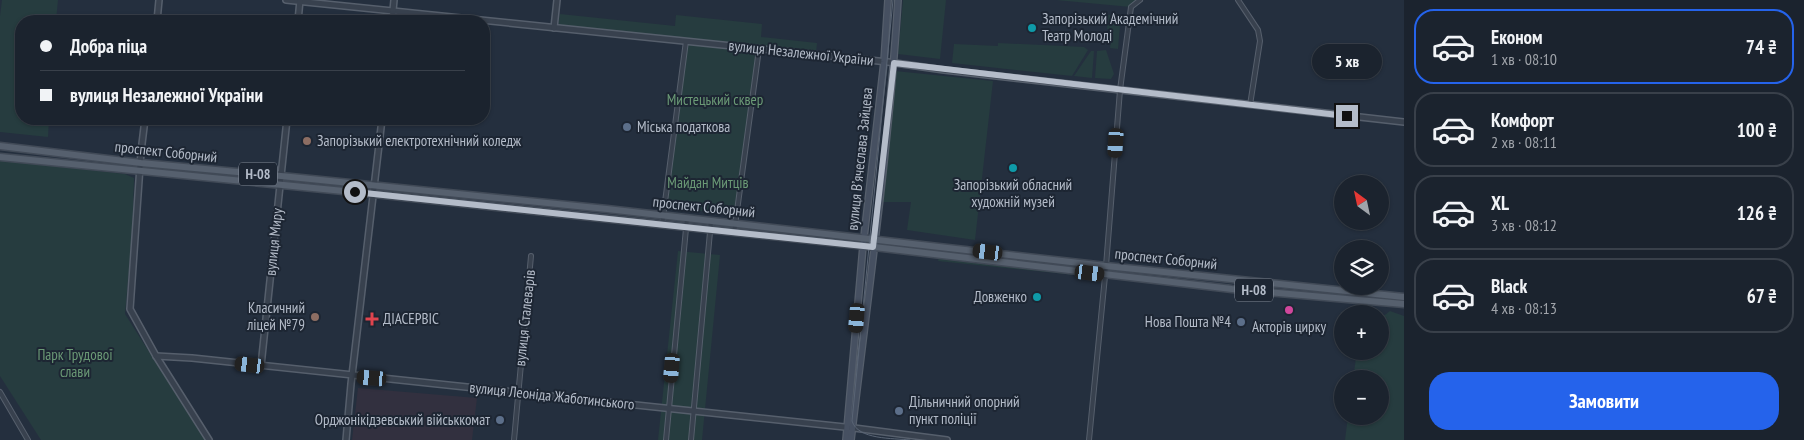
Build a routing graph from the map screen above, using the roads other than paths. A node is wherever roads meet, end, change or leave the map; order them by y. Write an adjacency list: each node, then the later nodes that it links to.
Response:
1 (159, 0): 11 (street)
2 (286, 0): 9 (street, вулиця Незалежної України)
3 (394, 0): 10 (street)
4 (557, 0): 16 (street)
5 (888, 0): 19 (main road, вулиця Вʼячеслава Зайцева)
6 (898, 0): 20 (main road, вулиця Вʼячеслава Зайцева)
7 (1140, 0): 21 (street)
8 (1238, 0): 22 (street)
9 (300, 1): 10 (street, вулиця Незалежної України); 12 (street)
10 (393, 12): 13 (street); 14 (street, вулиця Незалежної України)
11 (157, 15)
12 (299, 15)
13 (393, 15)
14 (423, 15)
15 (490, 22): 16 (street, вулиця Незалежної України)
16 (554, 28): 17 (street, вулиця Незалежної України)
17 (686, 41): 18 (street, вулиця Незалежної України); 35 (street)
18 (758, 49): 19 (street, вулиця Незалежної України); 38 (street)
19 (884, 62): 20 (street, вулиця Незалежної України); 43 (main road, вулиця Вʼячеслава Зайцева)
20 (894, 63): 21 (street, вулиця Незалежної України); 44 (main road, вулиця Вʼячеслава Зайцева)
21 (1120, 90): 22 (street, вулиця Незалежної України); 48 (street)
22 (1250, 105): 23 (street, вулиця Незалежної України)
23 (1404, 122)
24 (144, 125): 29 (street)
25 (286, 125): 31 (street, вулиця Миру)
26 (381, 125): 33 (street)
27 (0, 146): 29 (main road, проспект Соборний / Н-08)
28 (0, 157): 30 (main road, проспект Соборний / Н-08)
29 (141, 163): 30 (street); 31 (main road, проспект Соборний / Н-08)
30 (140, 171): 32 (main road, проспект Соборний / Н-08); 52 (street)
31 (281, 176): 32 (street, вулиця Миру); 33 (main road, проспект Соборний / Н-08)
32 (280, 185): 34 (main road, проспект Соборний / Н-08); 53 (street, вулиця Миру)
33 (376, 185): 34 (street); 35 (main road, проспект Соборний / Н-08)
34 (374, 194): 39 (main road, проспект Соборний / Н-08); 54 (street)
35 (664, 215): 36 (main road, проспект Соборний / Н-08); 39 (street)
36 (687, 218): 37 (main road, проспект Соборний / Н-08); 40 (street)
37 (711, 221): 38 (main road, проспект Соборний / Н-08); 41 (street)
38 (735, 223): 42 (street); 43 (main road, проспект Соборний / Н-08)
39 (662, 225): 40 (main road, проспект Соборний / Н-08)
40 (686, 228): 41 (main road, проспект Соборний / Н-08); 57 (street)
41 (710, 230): 42 (main road, проспект Соборний / Н-08); 58 (street)
42 (734, 233): 45 (main road, проспект Соборний / Н-08)
43 (864, 237): 44 (main road, проспект Соборний / Н-08); 45 (main road, вулиця Вʼячеслава Зайцева)
44 (875, 238): 46 (main road, вулиця Вʼячеслава Зайцева); 48 (main road, проспект Соборний / Н-08)
45 (863, 246): 46 (main road, проспект Соборний / Н-08); 59 (main road, вулиця Вʼячеслава Зайцева)
46 (873, 247): 49 (main road, проспект Соборний / Н-08); 59 (main road, вулиця Вʼячеслава Зайцева)
47 (531, 256): 56 (street, вулиця Сталеварів)
48 (1106, 266): 49 (street); 50 (main road, проспект Соборний / Н-08)
49 (1105, 275): 51 (main road, проспект Соборний / Н-08); 69 (street)
50 (1401, 297): 51 (main road)
51 (1404, 303)
52 (156, 356): 53 (street, вулиця Леоніда Жаботинського); 61 (street)
53 (261, 366): 54 (street, вулиця Леоніда Жаботинського)
54 (352, 376): 56 (street, вулиця Леоніда Жаботинського); 62 (street)
55 (0, 392): 60 (street)
56 (518, 393): 57 (street, вулиця Леоніда Жаботинського); 63 (street, вулиця Сталеварів)
57 (669, 409): 58 (street, вулиця Леоніда Жаботинського); 64 (street)
58 (694, 412): 59 (street, вулиця Леоніда Жаботинського); 65 (street)
59 (850, 428): 66 (main road, вулиця Вʼячеслава Зайцева); 67 (main road, вулиця Вʼячеслава Зайцева); 68 (street, вулиця Леоніда Жаботинського)
60 (28, 440)
61 (209, 440)
62 (346, 440)
63 (514, 440)
64 (666, 440)
65 (691, 440)
66 (846, 440)
67 (851, 440)
68 (947, 440)
69 (1089, 440)

